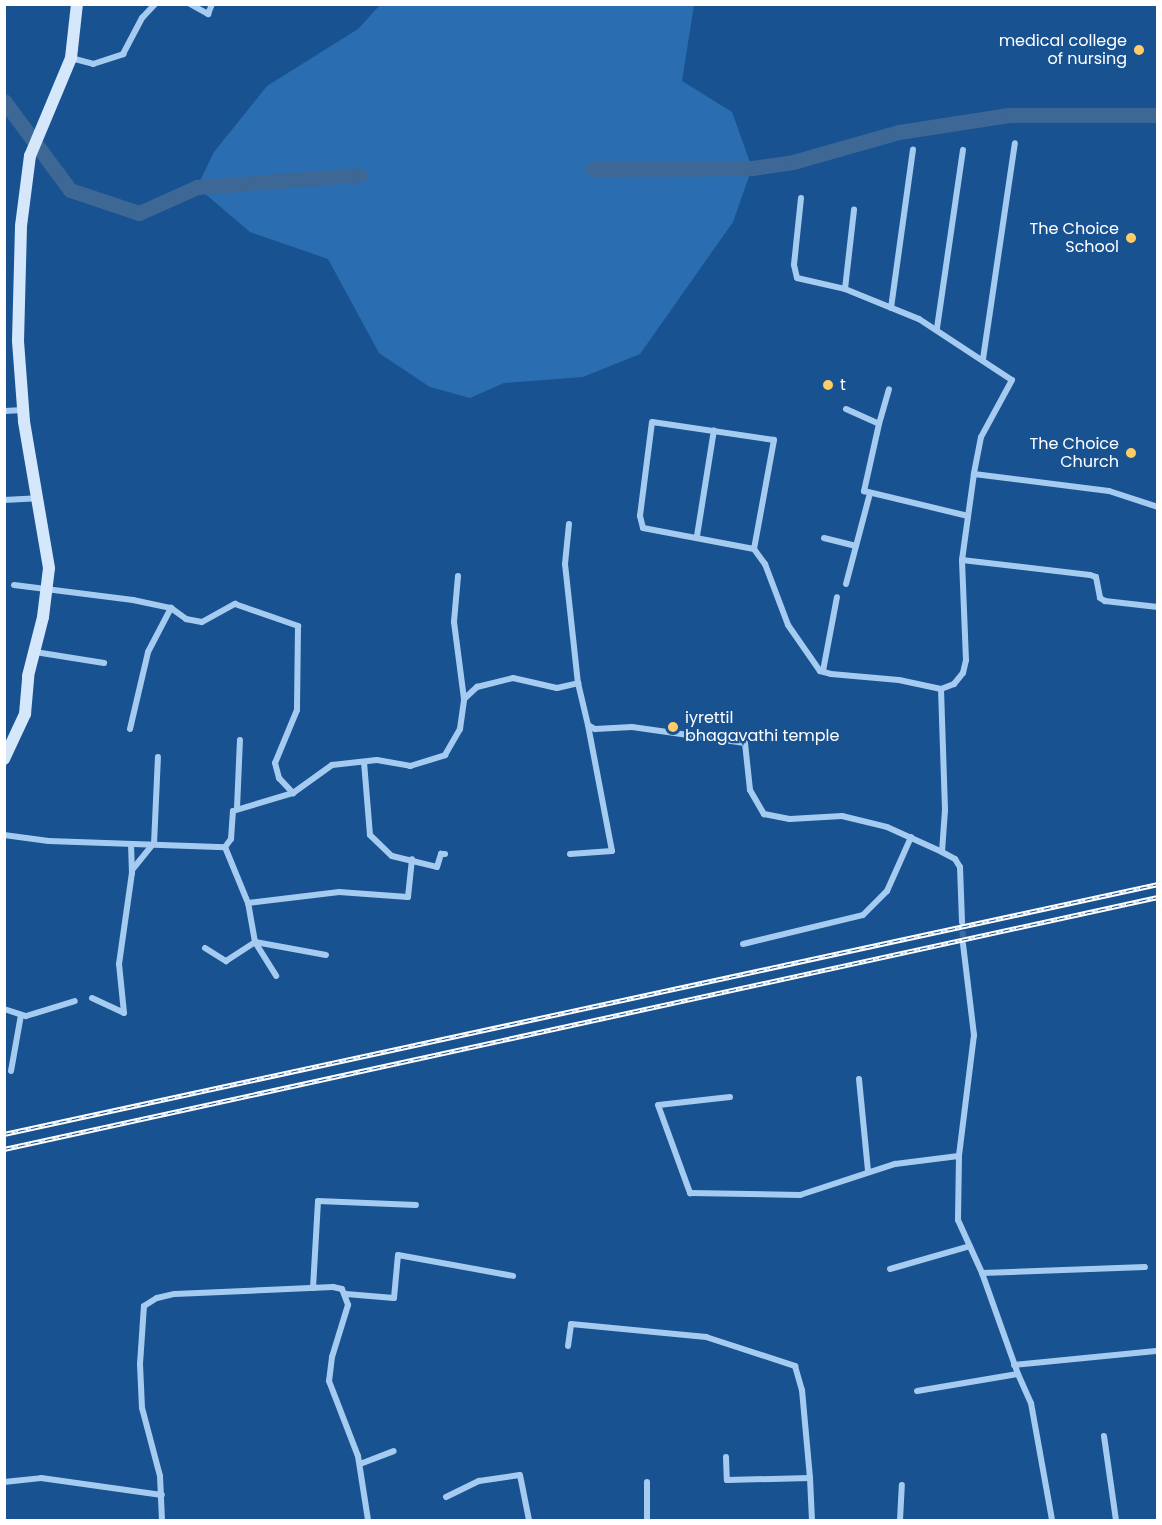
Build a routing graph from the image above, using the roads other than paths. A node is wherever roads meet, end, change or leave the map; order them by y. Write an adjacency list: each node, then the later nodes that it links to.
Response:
1 (78, 4): 5 (main road)
2 (155, 4): 5 (street)
3 (190, 4): 4 (street)
4 (212, 4)
5 (71, 58): 17 (main road)
6 (1015, 143): 14 (street)
7 (913, 150): 12 (street)
8 (963, 150): 13 (street)
9 (801, 198): 11 (street)
10 (854, 210): 11 (street)
11 (844, 289): 12 (street)
12 (891, 308): 13 (street)
13 (937, 328): 14 (street)
14 (983, 359): 21 (street)
15 (889, 389): 19 (street)
16 (846, 409): 19 (street)
17 (24, 410): 18 (street); 23 (main road)
18 (4, 411)
19 (879, 424): 22 (street)
20 (714, 430): 28 (street); 28 (street); 31 (street)
21 (974, 474): 25 (street); 26 (street)
22 (870, 493): 26 (street); 30 (street)
23 (37, 497): 24 (street); 36 (main road)
24 (4, 500)
25 (1158, 507)
26 (968, 516): 32 (street)
27 (568, 524): 43 (street)
28 (697, 536): 31 (street)
29 (824, 538): 30 (street)
30 (856, 546): 34 (street)
31 (754, 549): 42 (street)
32 (962, 560): 39 (street); 44 (street)
33 (458, 576): 45 (street)
34 (846, 584)
35 (14, 585): 36 (street)
36 (46, 591): 38 (street); 40 (main road)
37 (837, 597): 42 (street)
38 (171, 608): 47 (street); 52 (street)
39 (1158, 608)
40 (34, 652): 41 (street); 49 (main road)
41 (104, 663)
42 (823, 671): 44 (street)
43 (578, 683): 45 (street); 46 (street)
44 (941, 689): 59 (street)
45 (464, 699): 51 (street)
46 (588, 725): 55 (street); 61 (street)
47 (130, 729)
48 (240, 740): 53 (street)
49 (5, 758)
50 (158, 758): 57 (street)
51 (364, 762): 52 (street); 62 (street)
52 (293, 792): 53 (street)
53 (237, 808): 58 (street)
54 (4, 835): 56 (street)
55 (911, 837): 59 (street); 67 (street)
56 (131, 844): 57 (street); 63 (street)
57 (153, 844): 58 (street); 63 (street)
58 (225, 847): 64 (street)
59 (942, 852): 65 (street)
60 (445, 854): 62 (street)
61 (570, 854)
62 (412, 859): 64 (street)
63 (132, 871): 72 (street)
64 (248, 903): 66 (street)
65 (962, 922)
66 (255, 942): 69 (street); 70 (street); 71 (street)
67 (743, 944)
68 (963, 944): 79 (street)
69 (205, 948)
70 (326, 955)
71 (276, 976)
72 (92, 998)
73 (75, 1001): 75 (street)
74 (4, 1009): 75 (street)
75 (21, 1015): 76 (street)
76 (11, 1071)
77 (859, 1079): 80 (street)
78 (730, 1097): 80 (street)
79 (959, 1156): 80 (street); 82 (street)
80 (868, 1171)
81 (416, 1205): 87 (street)
82 (970, 1246): 84 (street); 85 (street)
83 (1145, 1267): 85 (street)
84 (890, 1269)
85 (982, 1273): 91 (street)
86 (513, 1276): 88 (street)
87 (313, 1288): 88 (street); 102 (street)
88 (346, 1294): 97 (street)
89 (568, 1346): 98 (street)
90 (1158, 1351): 91 (street)
91 (1014, 1365): 92 (street)
92 (1018, 1374): 93 (street); 110 (street)
93 (917, 1391)
94 (1104, 1436): 111 (street)
95 (394, 1451): 97 (street)
96 (726, 1457): 98 (street)
97 (360, 1464): 105 (street)
98 (810, 1478): 108 (street)
99 (4, 1482): 102 (street)
100 (646, 1482): 107 (street)
101 (902, 1485): 109 (street)
102 (162, 1495): 104 (street)
103 (446, 1497): 106 (street)
104 (162, 1521)
105 (368, 1521)
106 (529, 1521)
107 (647, 1521)
108 (812, 1521)
109 (900, 1521)
110 (1052, 1521)
111 (1116, 1521)

